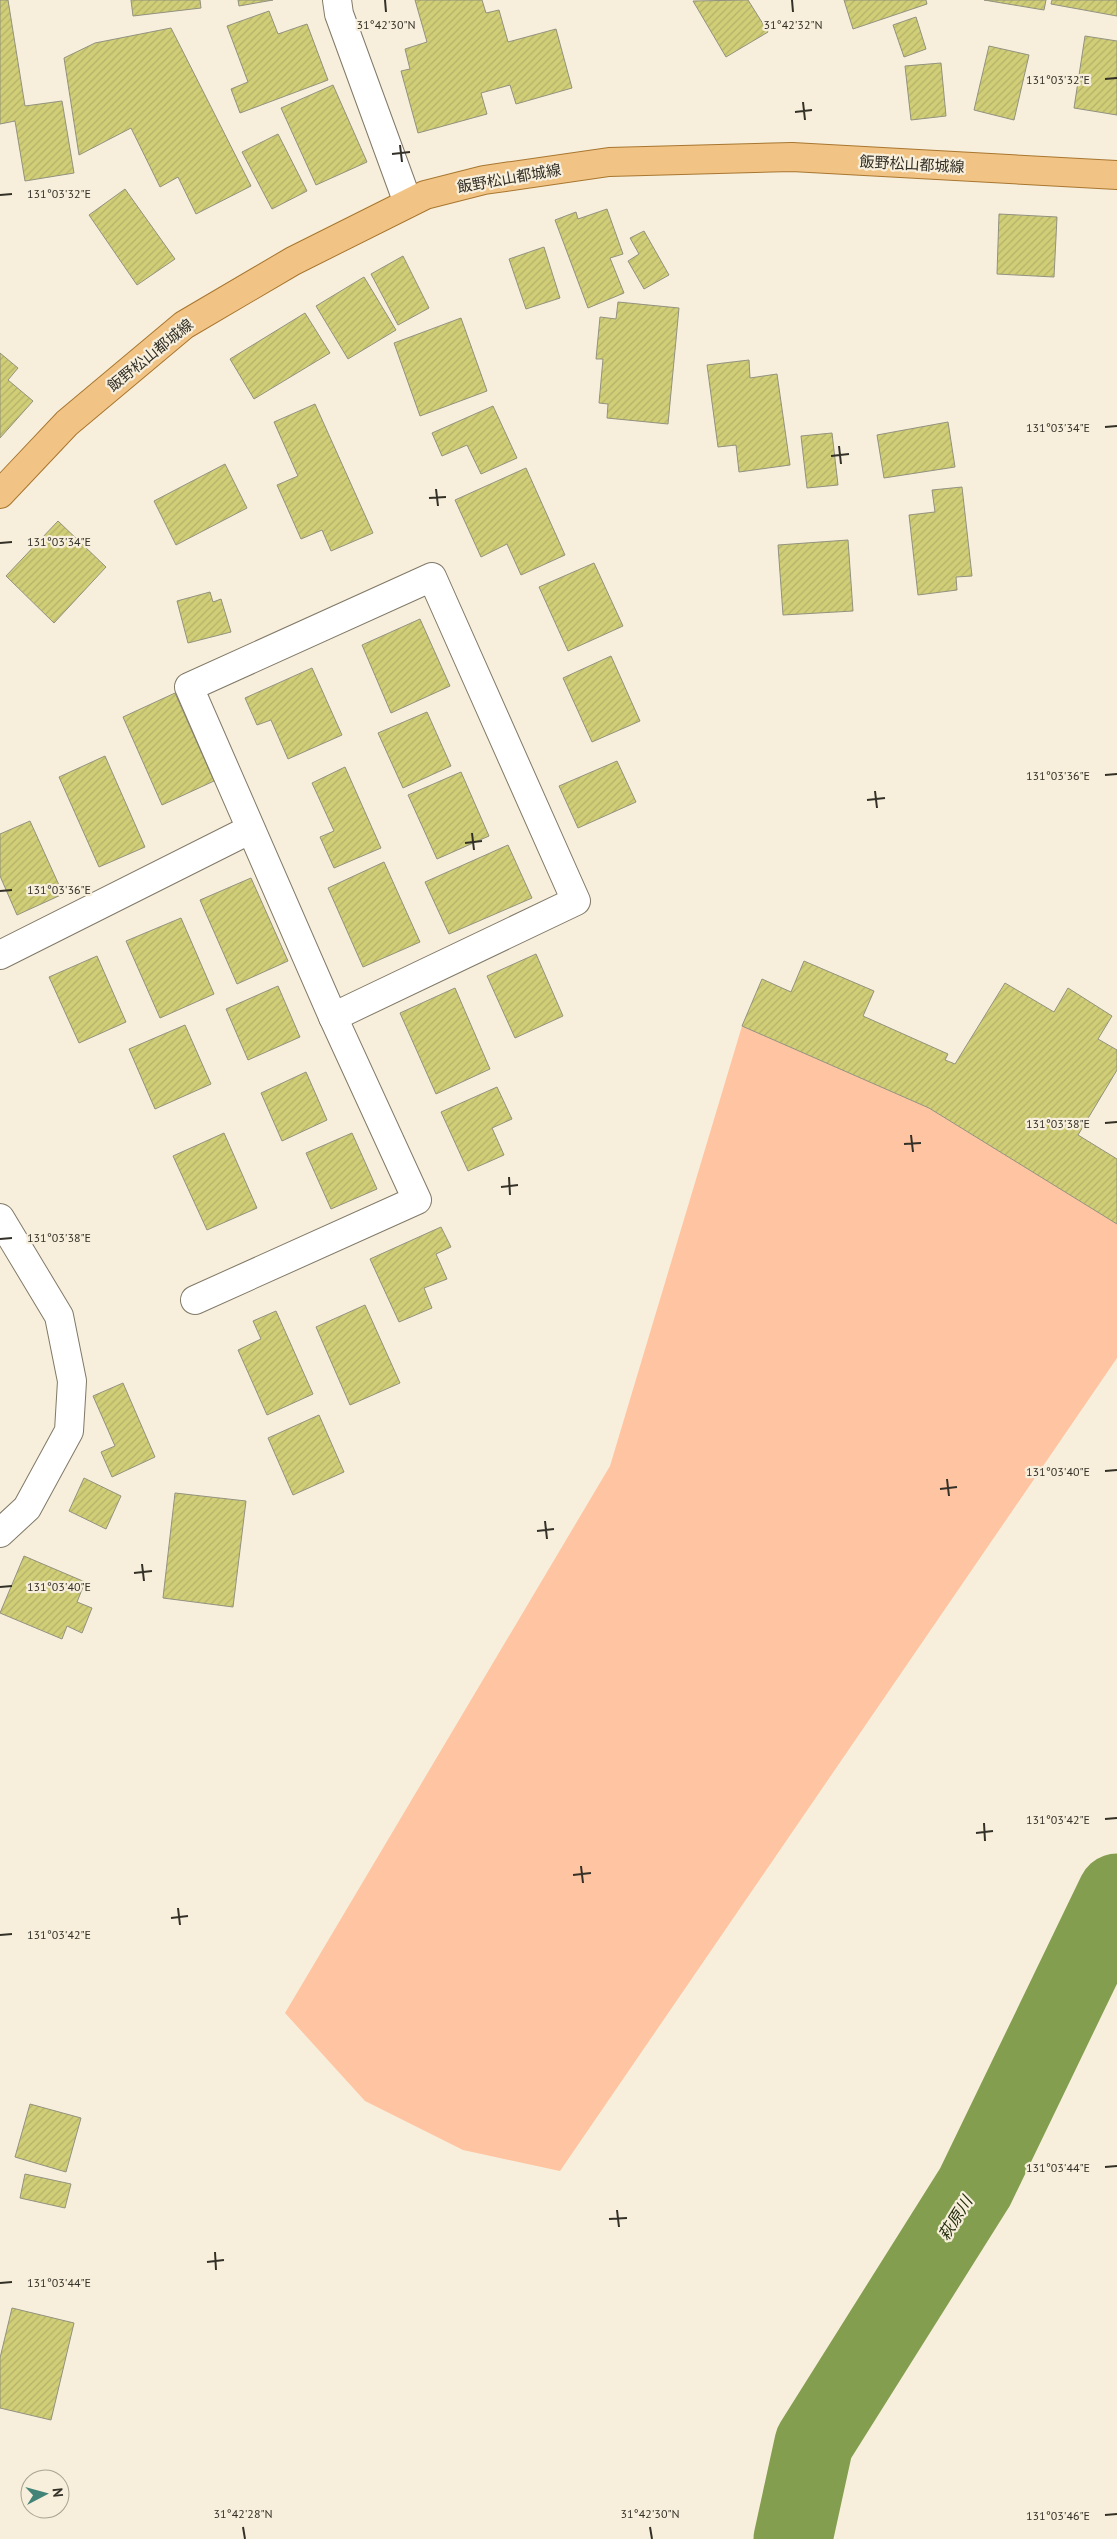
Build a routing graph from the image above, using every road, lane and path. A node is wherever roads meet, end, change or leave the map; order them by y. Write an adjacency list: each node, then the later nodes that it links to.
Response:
1 (337, 0): 3 (street)
2 (1117, 175): 3 (main road, 飯野松山都城線)
3 (408, 203): 4 (main road, 飯野松山都城線)
4 (0, 494)
5 (249, 830): 6 (street); 7 (street); 7 (street)
6 (0, 955)
7 (332, 1017): 9 (street)
8 (0, 1218): 10 (street)
9 (195, 1300)
10 (0, 1532)

